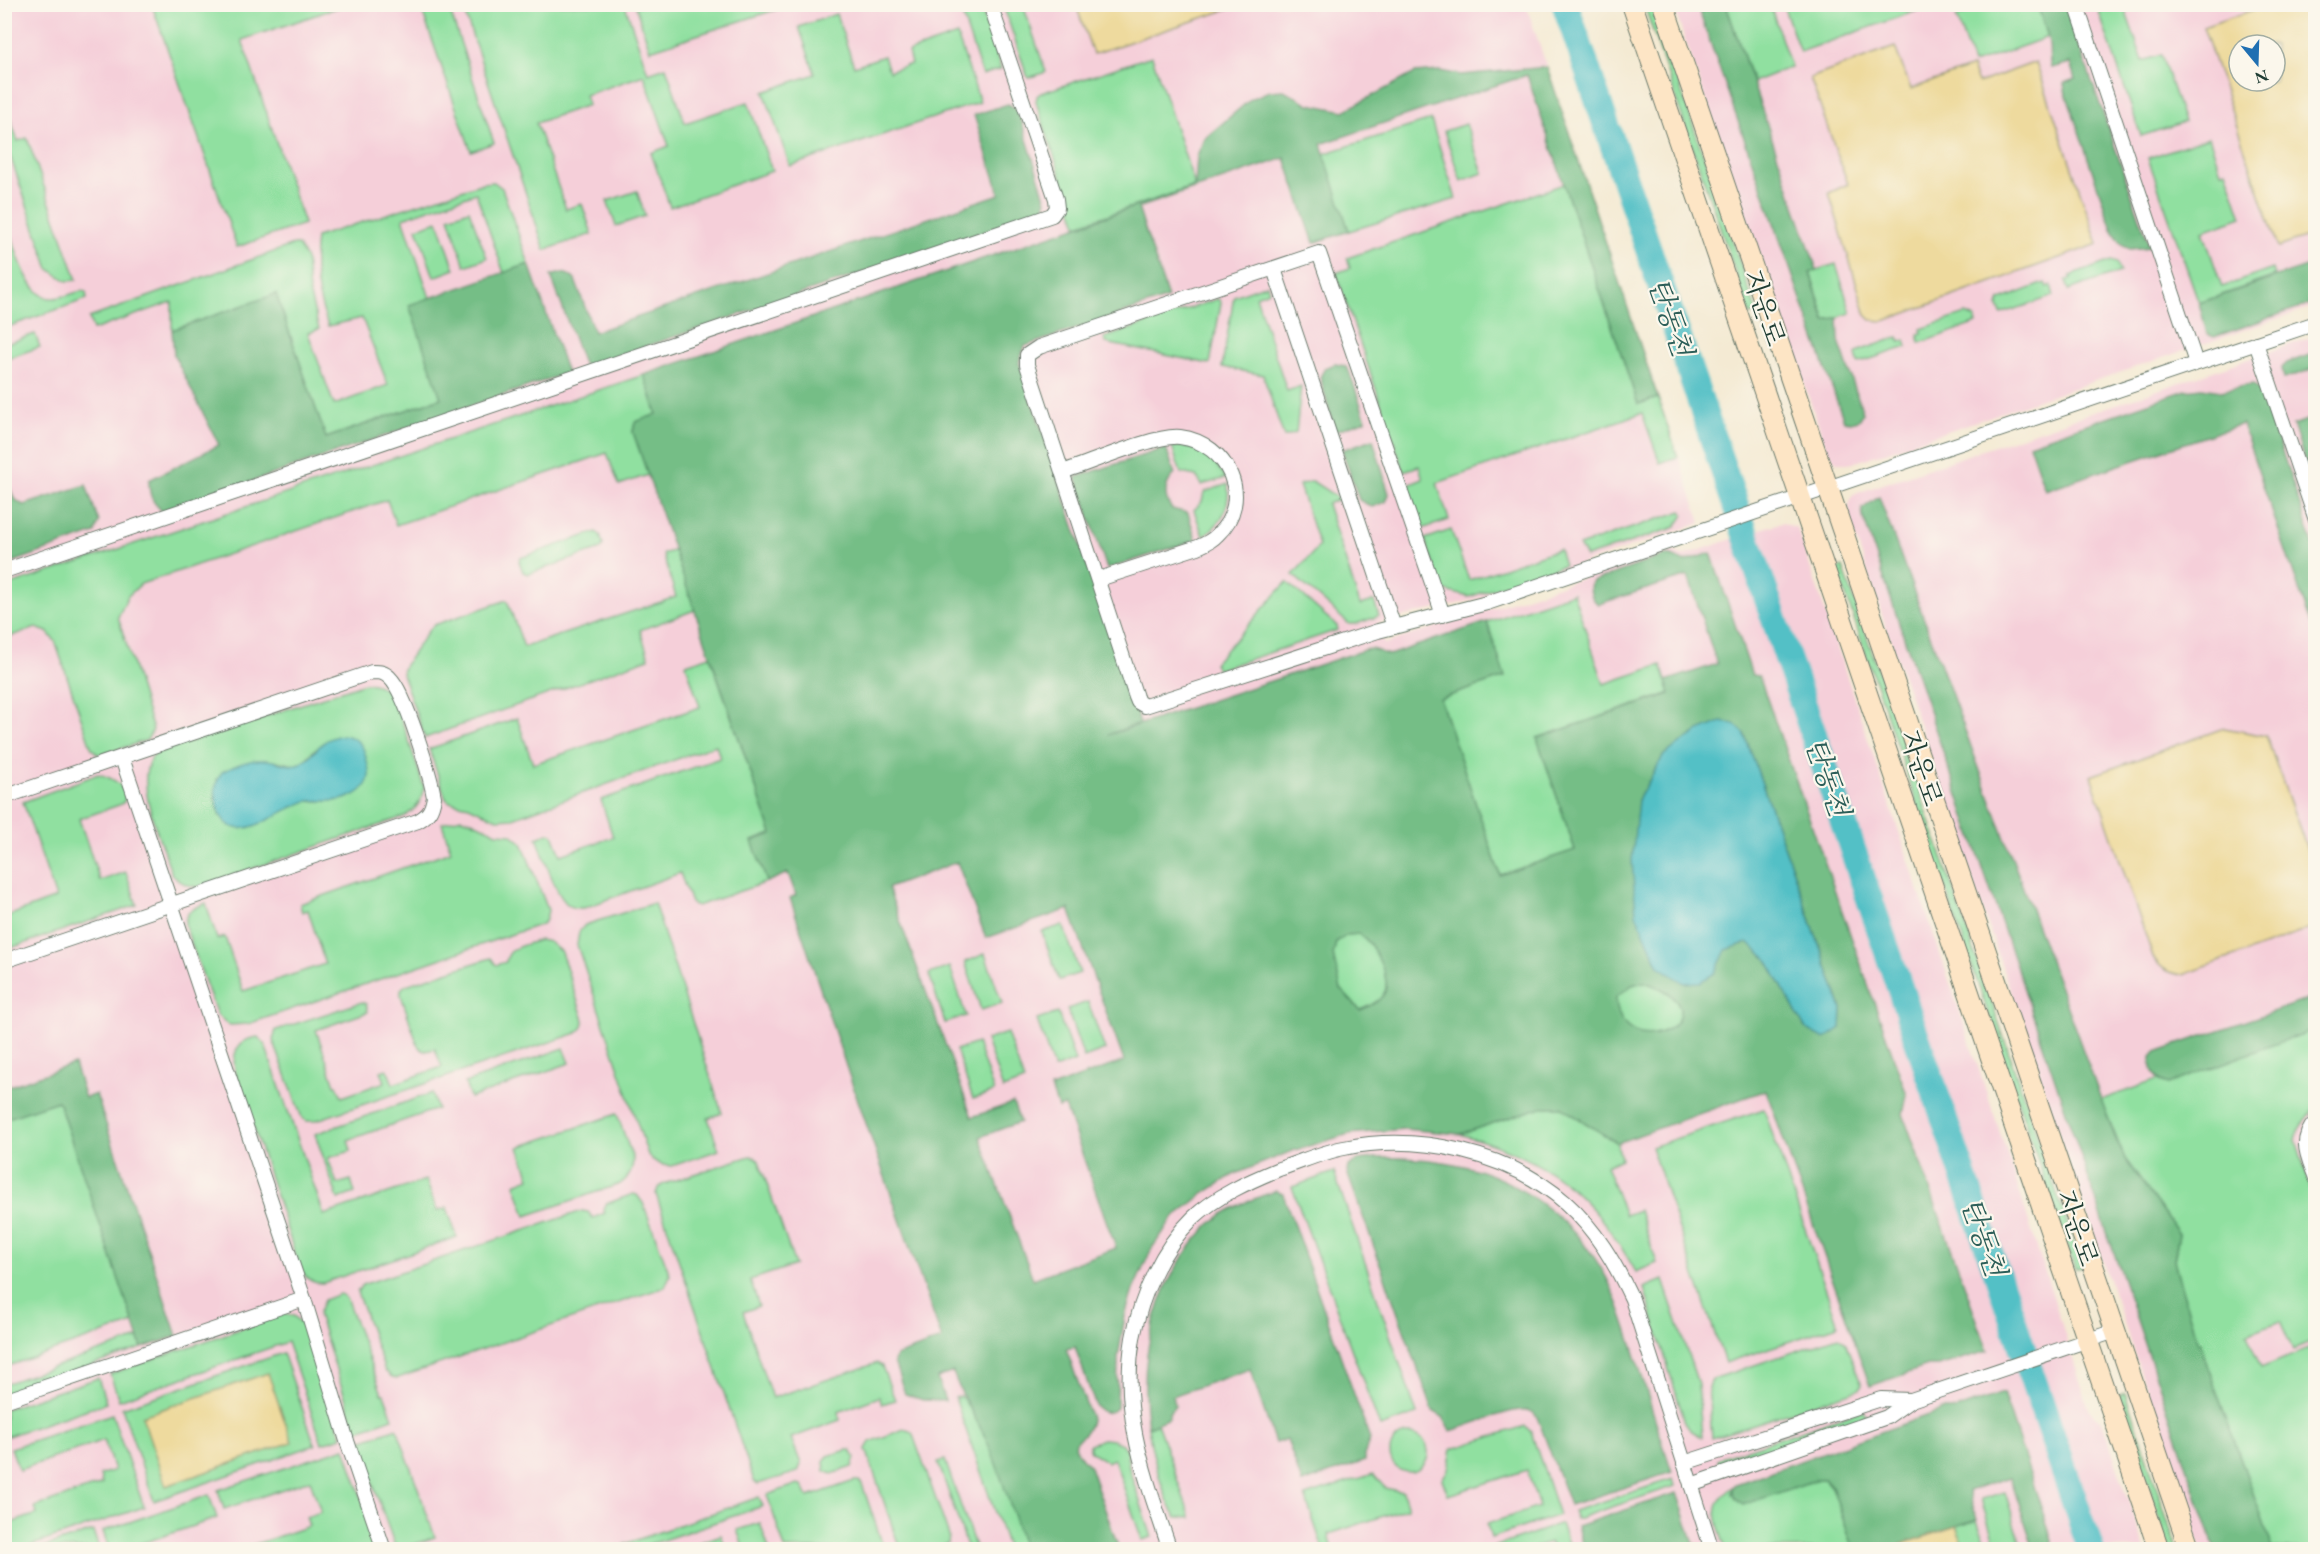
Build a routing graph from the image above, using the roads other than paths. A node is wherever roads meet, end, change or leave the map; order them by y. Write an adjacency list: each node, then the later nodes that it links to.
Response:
1 (990, 4): 13 (street)
2 (1632, 4): 11 (street, 자운로)
3 (1663, 4): 10 (street, 자운로)
4 (2076, 4): 8 (street)
5 (1274, 269): 9 (street); 15 (street); 16 (street)
6 (2316, 323): 7 (street)
7 (2256, 343): 8 (street); 12 (street)
8 (2196, 363): 10 (street)
9 (1062, 472): 14 (street); 14 (street)
10 (1828, 489): 11 (street); 24 (street, 자운로)
11 (1800, 498): 15 (street); 25 (street, 자운로)
12 (2316, 520)
13 (4, 571)
14 (1099, 579): 16 (street)
15 (1443, 615): 16 (street)
16 (1394, 627)
17 (122, 758): 18 (street); 19 (street); 19 (street)
18 (4, 797)
19 (171, 905): 20 (street); 23 (street)
20 (4, 961)
21 (2316, 1121): 22 (street)
22 (2316, 1178)
23 (304, 1299): 27 (street); 30 (street)
24 (2115, 1331): 25 (street); 34 (street, 자운로)
25 (2087, 1341): 26 (street); 33 (street, 자운로)
26 (1911, 1400): 28 (street); 29 (street)
27 (4, 1401)
28 (1684, 1463): 29 (street); 31 (street)
29 (1691, 1485): 32 (street)
30 (384, 1550)
31 (1170, 1550)
32 (1712, 1550)
33 (2158, 1550)
34 (2190, 1550)

